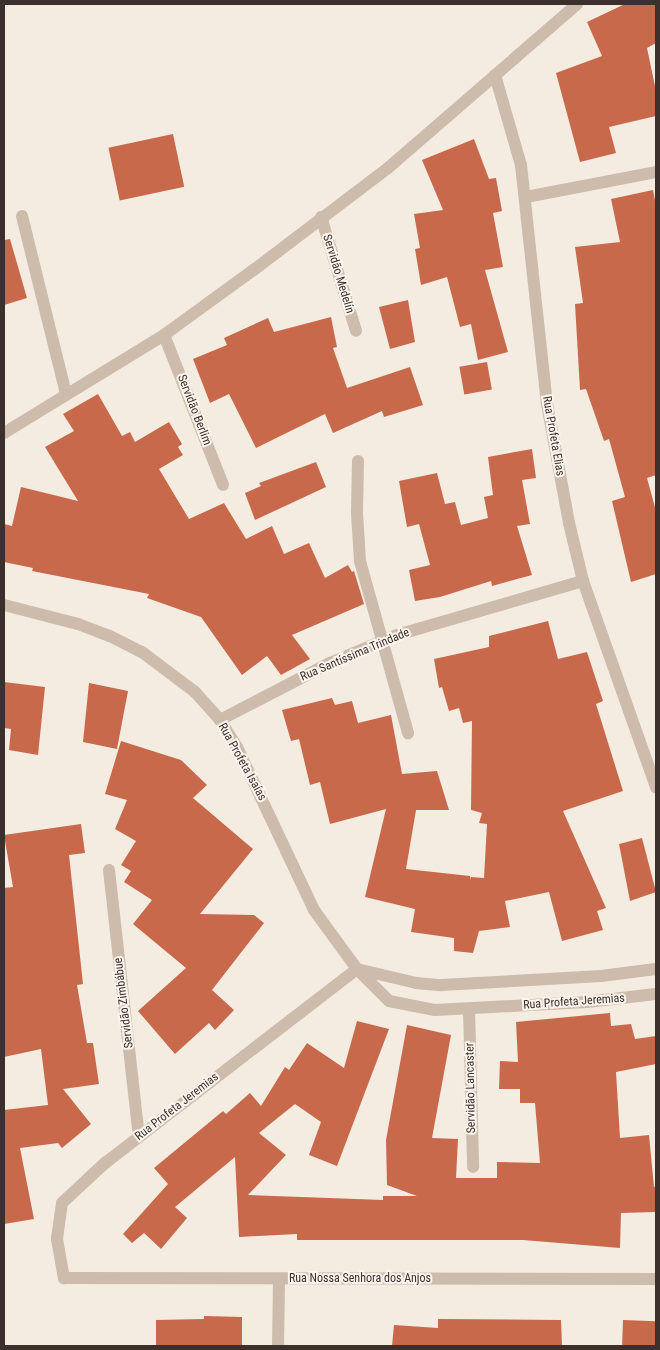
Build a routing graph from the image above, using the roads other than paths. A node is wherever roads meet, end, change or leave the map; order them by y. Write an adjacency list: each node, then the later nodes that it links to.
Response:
1 (577, 4): 2 (street)
2 (495, 75): 4 (street, Rua Profeta Elias); 6 (street)
3 (656, 172): 4 (street)
4 (526, 197): 13 (street, Rua Profeta Elias)
5 (22, 216): 9 (street)
6 (321, 217): 7 (street, Servidão Medelín); 8 (street)
7 (356, 331)
8 (164, 335): 9 (street); 12 (street, Servidão Berlim)
9 (66, 394): 10 (street)
10 (4, 433)
11 (358, 461): 15 (street)
12 (223, 485)
13 (583, 581): 15 (street, Rua Santíssima Trindade); 18 (street, Rua Profeta Elias)
14 (4, 604): 16 (street, Rua Profeta Isaías)
15 (384, 640): 16 (street, Rua Santíssima Trindade); 17 (street)
16 (220, 720): 20 (street, Rua Profeta Isaías)
17 (408, 733)
18 (656, 787)
19 (108, 870): 24 (street, Servidão Zimbábue)
20 (357, 969): 21 (street, Rua Profeta Jeremias); 23 (street, Rua Profeta Jeremias); 24 (street, Rua Profeta Jeremias)
21 (656, 969)
22 (656, 994): 23 (street, Rua Profeta Jeremias)
23 (469, 1009): 25 (street, Servidão Lancaster)
24 (140, 1136): 26 (street, Rua Profeta Jeremias)
25 (473, 1167)
26 (64, 1278): 27 (street, Rua Nossa Senhora dos Anjos)
27 (279, 1279): 28 (street, Rua Nossa Senhora dos Anjos); 29 (street)
28 (656, 1279)
29 (278, 1346)

